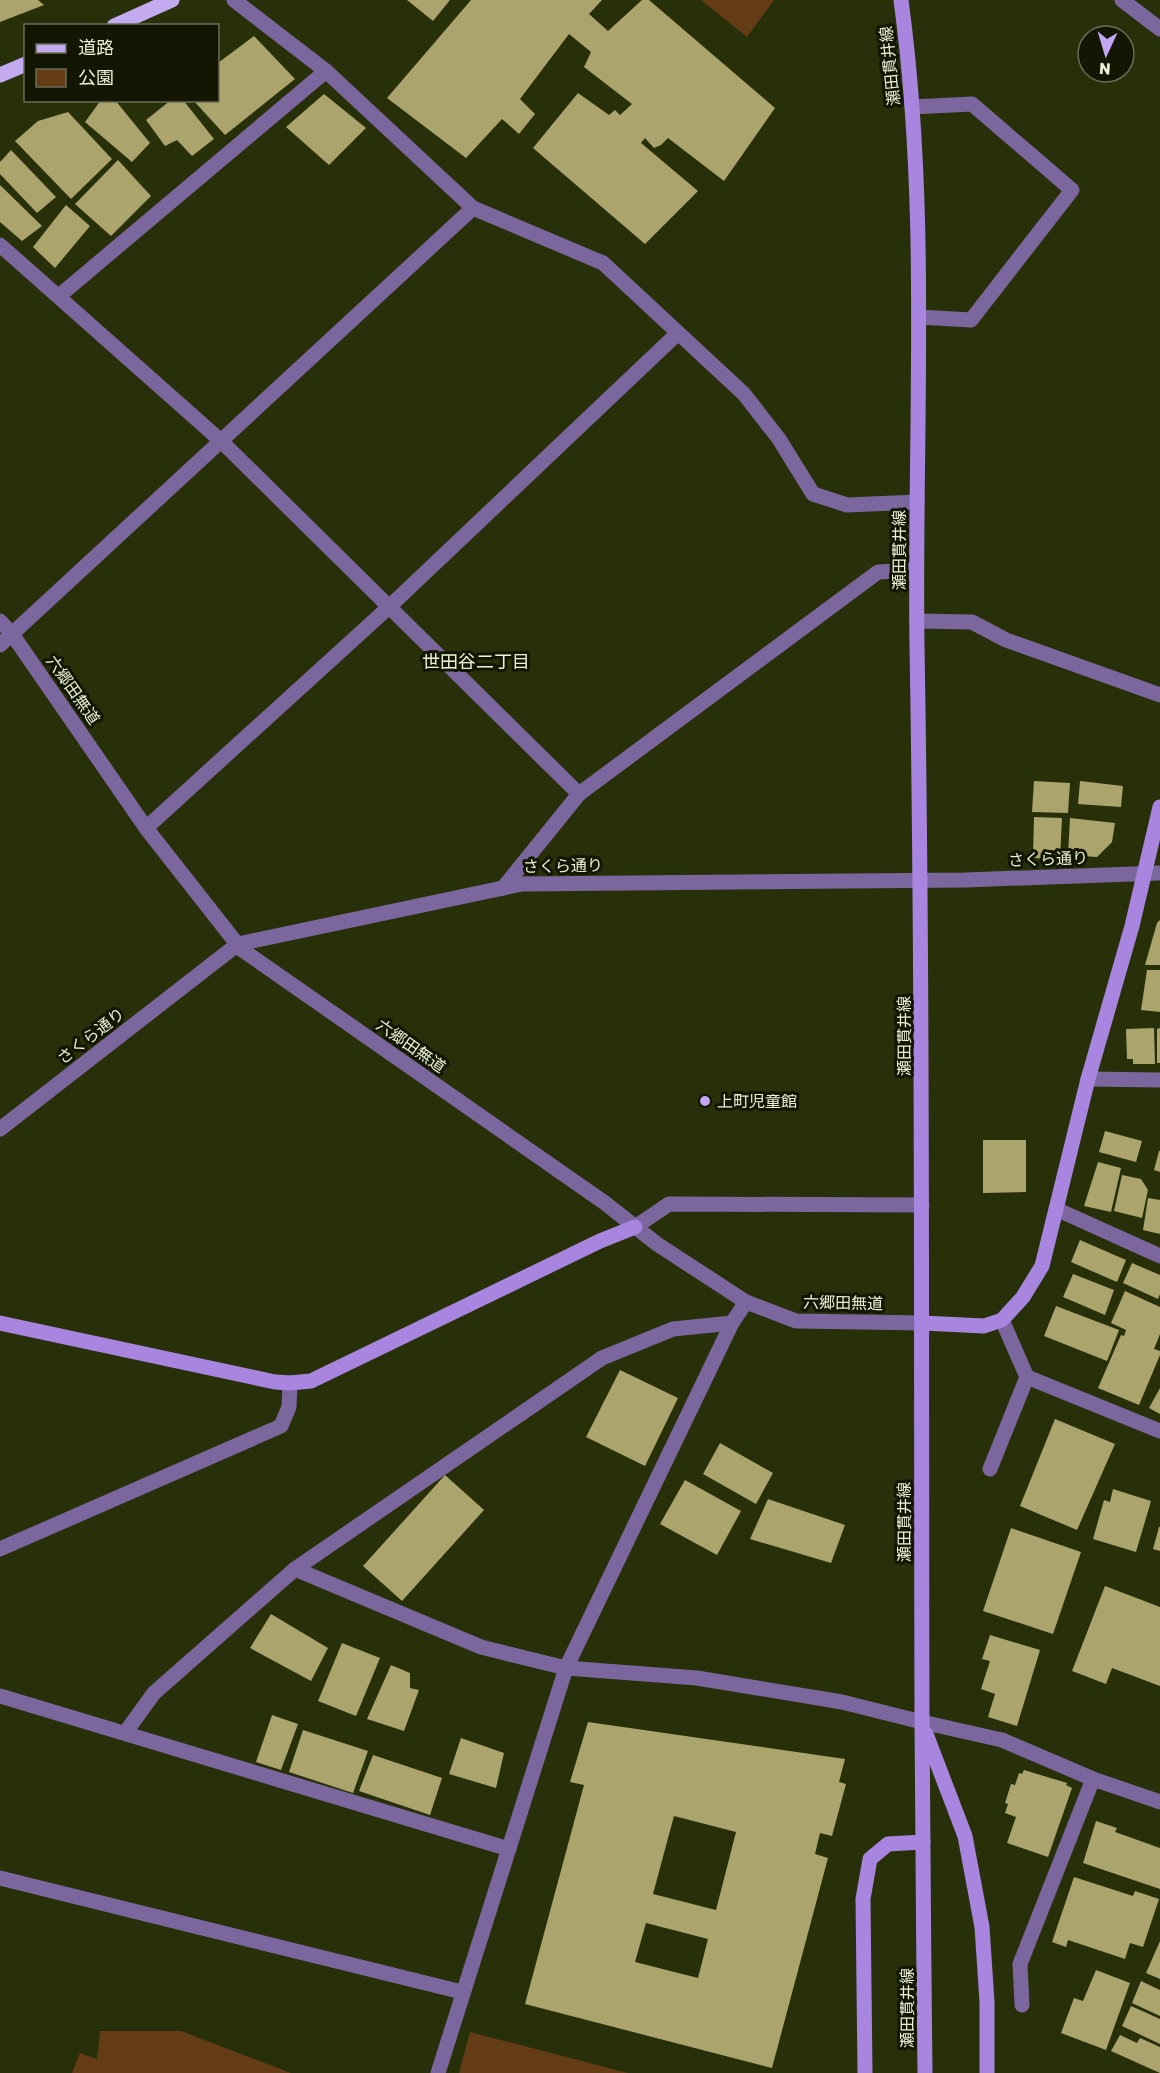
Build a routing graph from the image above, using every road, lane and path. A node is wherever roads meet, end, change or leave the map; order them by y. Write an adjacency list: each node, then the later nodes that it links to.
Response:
1 (172, 0): 5 (main road)
2 (234, 0): 8 (street)
3 (901, 0): 10 (main road, 瀬田貫井線)
4 (1122, 0): 6 (street)
5 (118, 24)
6 (1160, 29)
7 (24, 65): 9 (main road)
8 (326, 71): 11 (street); 13 (street)
9 (0, 75)
10 (912, 107): 14 (main road, 瀬田貫井線); 14 (street)
11 (473, 208): 15 (street); 16 (street)
12 (0, 244): 13 (street)
13 (59, 296): 16 (street)
14 (919, 317): 17 (main road, 瀬田貫井線)
15 (678, 333): 17 (street); 19 (street)
16 (220, 440): 19 (street); 22 (street)
17 (917, 502): 18 (main road, 瀬田貫井線)
18 (916, 570): 21 (main road, 瀬田貫井線); 25 (street)
19 (389, 608): 25 (street); 27 (street)
20 (0, 621): 22 (street, 六郷田無道)
21 (917, 621): 24 (street); 30 (main road, 瀬田貫井線)
22 (12, 634): 23 (street); 27 (street, 六郷田無道)
23 (0, 645)
24 (1160, 695)
25 (579, 794): 31 (street)
26 (1160, 807): 28 (main road)
27 (146, 828): 32 (street, 六郷田無道)
28 (1144, 873): 29 (street, さくら通り); 30 (street, さくら通り); 33 (main road)
29 (1160, 873)
30 (921, 879): 31 (street, さくら通り); 36 (main road, 瀬田貫井線)
31 (503, 888): 32 (street, さくら通り)
32 (238, 944): 35 (street, さくら通り); 38 (street, 六郷田無道)
33 (1088, 1079): 34 (street); 37 (main road)
34 (1160, 1080)
35 (0, 1130)
36 (922, 1205): 38 (street); 44 (main road, 瀬田貫井線)
37 (1056, 1209): 39 (street); 41 (main road)
38 (635, 1227): 40 (street, 六郷田無道); 46 (main road)
39 (1160, 1256)
40 (746, 1302): 43 (street); 44 (street, 六郷田無道)
41 (1002, 1320): 44 (main road); 45 (street)
42 (0, 1323): 46 (main road)
43 (732, 1323): 50 (street); 51 (street)
44 (923, 1323): 53 (main road, 瀬田貫井線)
45 (1027, 1377): 47 (street); 48 (street)
46 (290, 1383): 49 (street)
47 (1160, 1431)
48 (990, 1469)
49 (0, 1549)
50 (295, 1569): 51 (street); 54 (street)
51 (566, 1668): 53 (street); 58 (street)
52 (0, 1696): 54 (street)
53 (922, 1722): 55 (street); 57 (main road, 瀬田貫井線); 65 (main road)
54 (125, 1733): 58 (street)
55 (1093, 1779): 56 (street); 61 (street)
56 (1160, 1802)
57 (923, 1842): 63 (main road); 64 (main road, 瀬田貫井線)
58 (509, 1849): 60 (street)
59 (0, 1878): 60 (street)
60 (462, 1992): 62 (street)
61 (1022, 2005)
62 (438, 2073)
63 (865, 2073)
64 (925, 2073)
65 (987, 2073)

